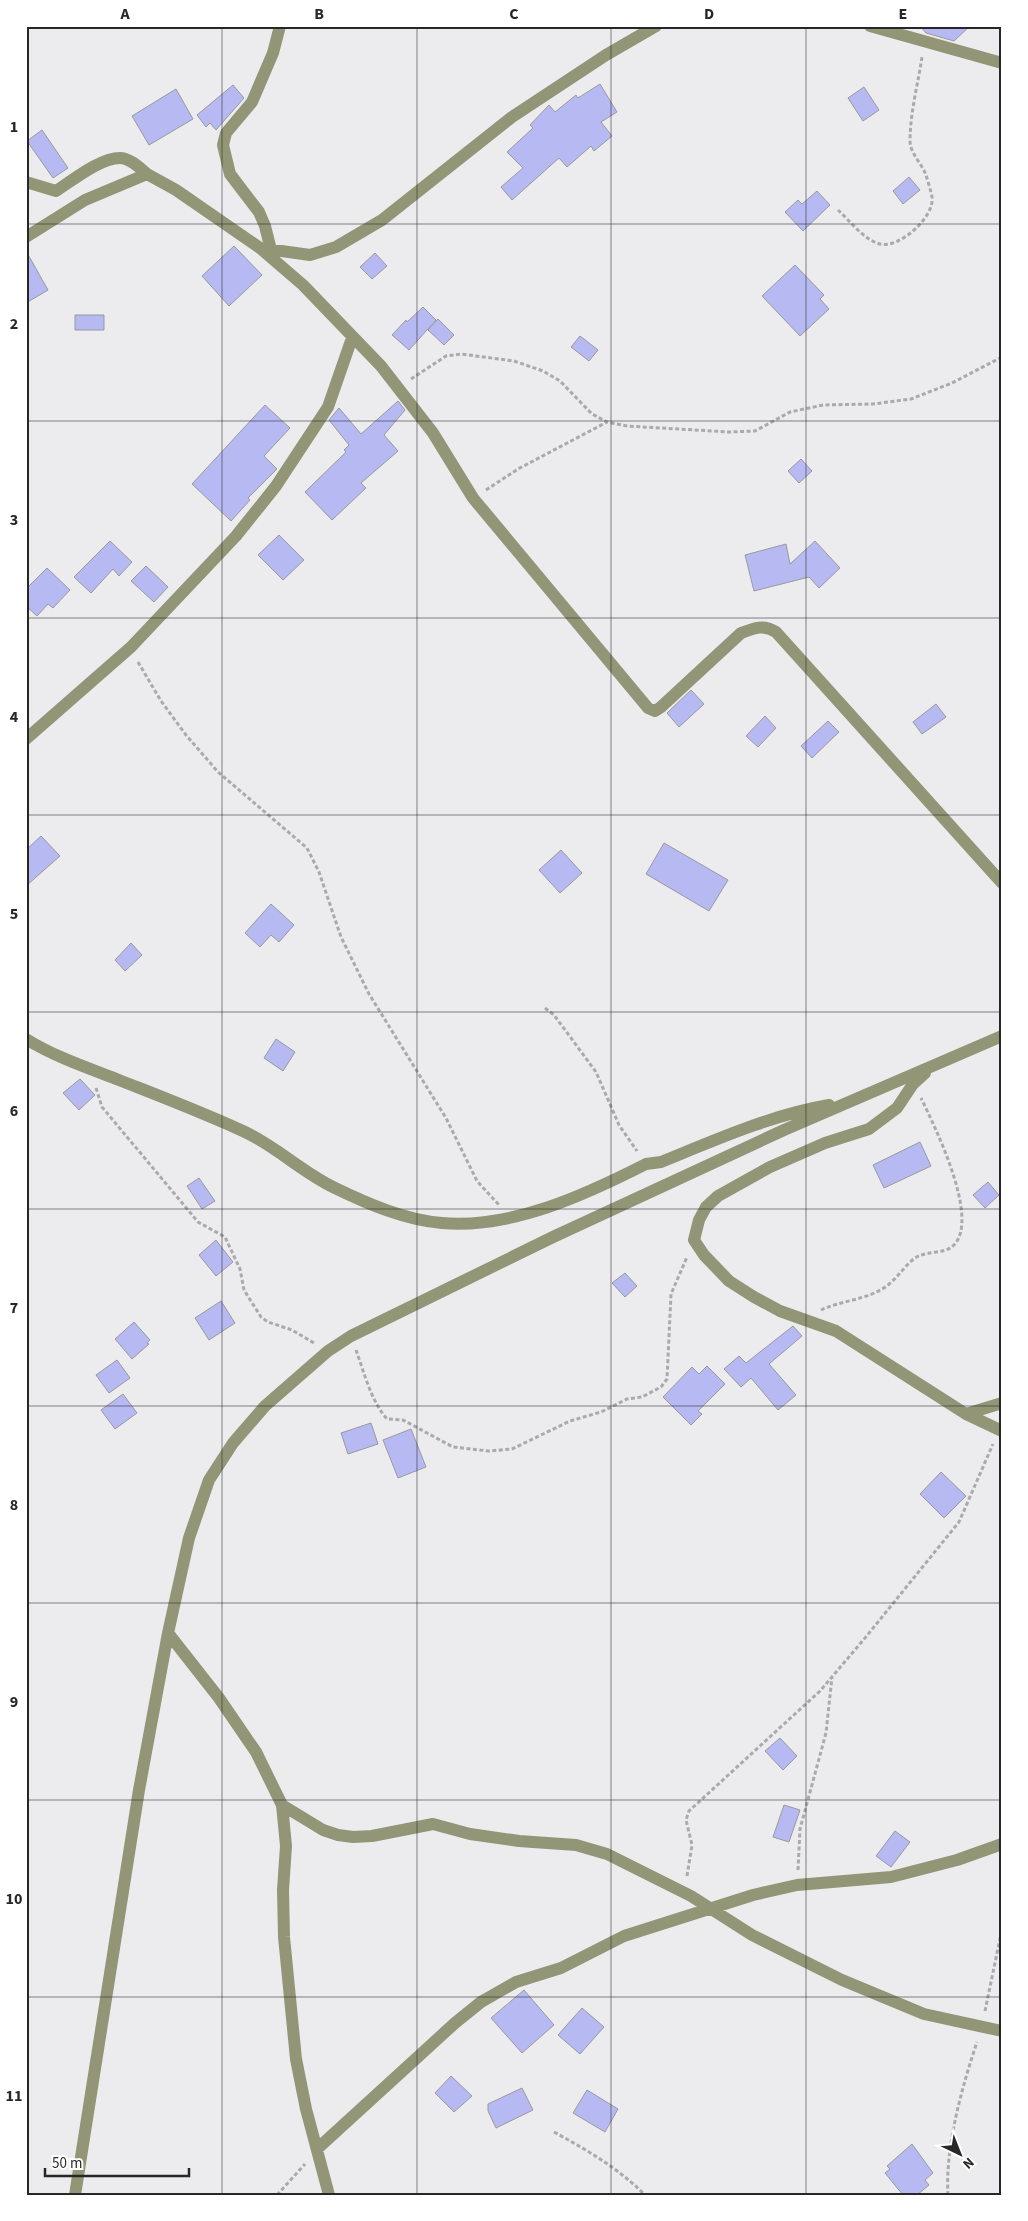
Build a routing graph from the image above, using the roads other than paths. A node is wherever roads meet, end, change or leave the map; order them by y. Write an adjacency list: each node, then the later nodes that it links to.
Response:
1 (280, 26): 8 (street)
2 (656, 26): 8 (street)
3 (870, 26): 4 (street)
4 (1002, 64)
5 (147, 174): 6 (street); 7 (street); 8 (street)
6 (26, 182)
7 (26, 237)
8 (266, 249): 9 (street)
9 (352, 338): 10 (street); 11 (street)
10 (26, 739)
11 (1002, 883)
12 (1002, 1036): 14 (street)
13 (26, 1039): 15 (street)
14 (930, 1068): 15 (street); 17 (street)
15 (850, 1101): 19 (street)
16 (1002, 1402): 17 (street)
17 (966, 1414): 18 (street)
18 (1000, 1430)
19 (168, 1633): 20 (street); 25 (street)
20 (282, 1805): 22 (street); 24 (street)
21 (1002, 1844): 22 (street)
22 (713, 1910): 23 (street); 24 (street)
23 (1002, 2031)
24 (317, 2150): 26 (street)
25 (75, 2195)
26 (329, 2195)

